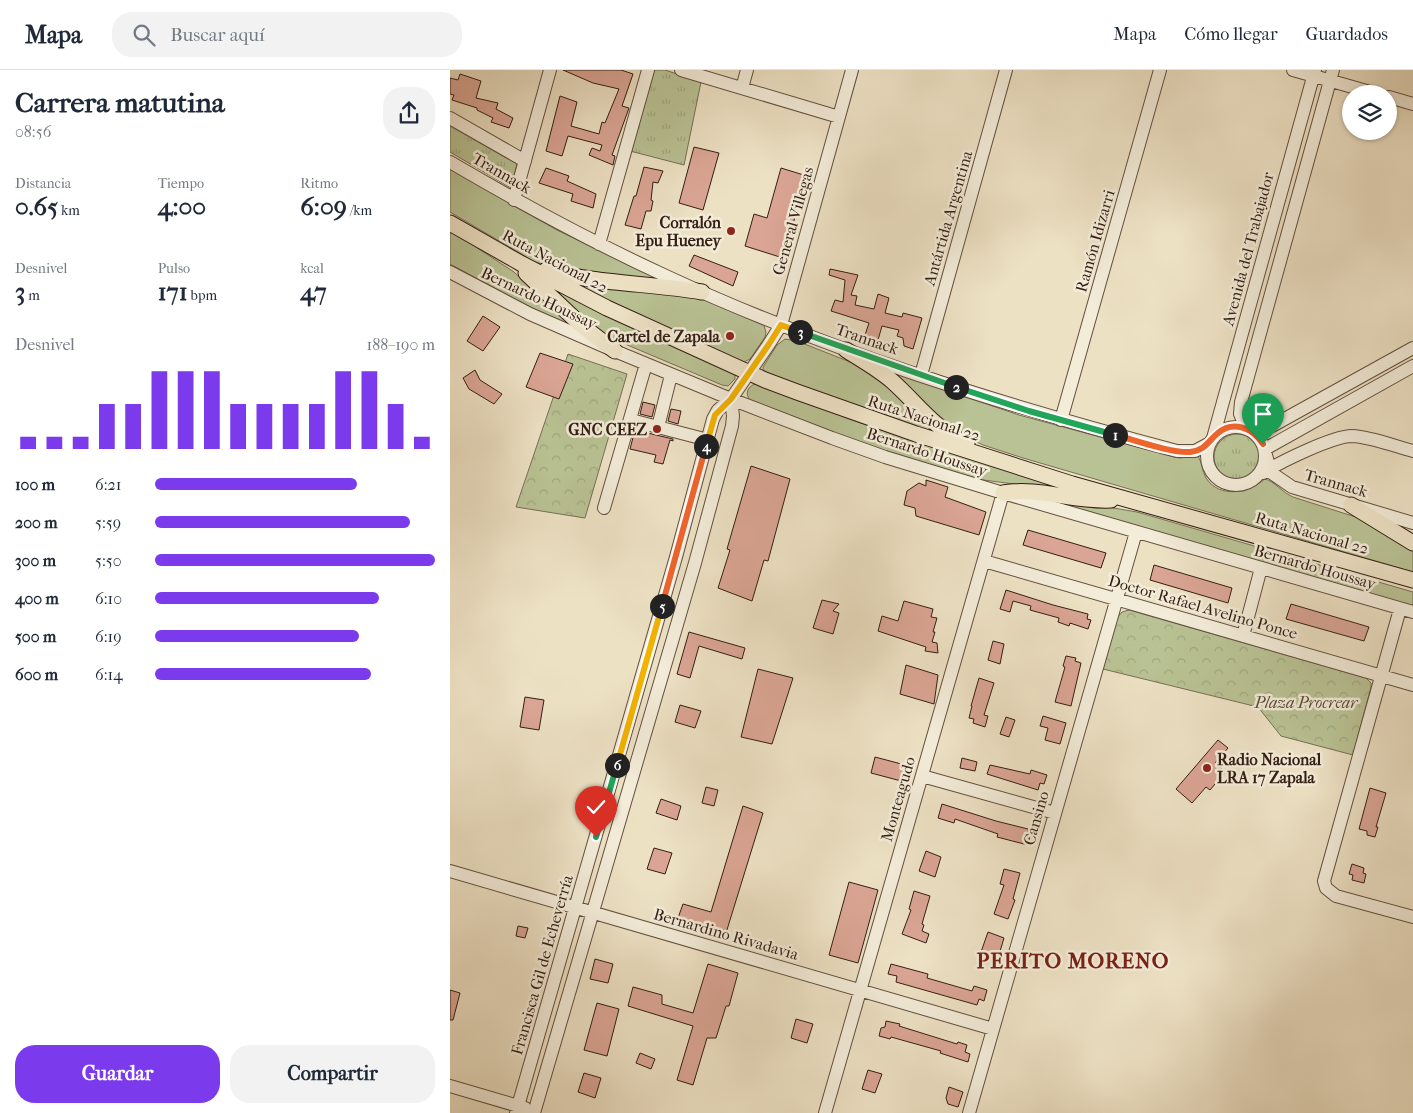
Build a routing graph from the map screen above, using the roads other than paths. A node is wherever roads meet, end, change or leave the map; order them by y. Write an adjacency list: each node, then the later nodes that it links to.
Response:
1 (550, 70): 17 (street)
2 (648, 70): 22 (street)
3 (681, 70): 12 (street)
4 (747, 70): 12 (street)
5 (852, 70): 15 (street, General Villegas)
6 (1006, 70): 34 (street, Antártida Argentina)
7 (1160, 70): 37 (street, Ramón Idizarri)
8 (1293, 70): 9 (street)
9 (1314, 73): 10 (street); 41 (street, Avenida del Trabajador)
10 (1332, 75): 11 (street); 39 (street, Avenida del Trabajador)
11 (1356, 85)
12 (742, 88): 15 (street)
13 (1397, 99): 14 (street)
14 (1413, 104)
15 (839, 117): 26 (street, General Villegas)
16 (450, 118): 17 (street, Trannack)
17 (525, 161): 19 (street)
18 (450, 162): 19 (street, Trannack)
19 (514, 200): 22 (street, Trannack)
20 (450, 223): 21 (main road, Ruta Nacional 22)
21 (482, 242): 23 (main road, Ruta Nacional 22); 29 (main road)
22 (599, 244): 25 (street, Trannack)
23 (522, 264): 25 (main road); 32 (main road, Ruta Nacional 22)
24 (450, 272): 29 (street, Bernardo Houssay)
25 (702, 292): 26 (street, Trannack)
26 (781, 325): 28 (street, Trannack); 32 (street, General Villegas)
27 (1413, 348): 39 (street, Trannack)
28 (846, 350): 34 (street, Trannack); 44 (main road)
29 (615, 351): 30 (street, Bernardo Houssay)
30 (646, 364): 33 (street, Bernardo Houssay); 36 (street)
31 (1413, 366): 43 (street)
32 (749, 373): 35 (street, Francisca Gil de Echeverría); 44 (main road, Ruta Nacional 22)
33 (671, 375): 35 (street, Bernardo Houssay); 38 (street)
34 (921, 375): 37 (street, Trannack)
35 (731, 399): 40 (street, Francisca Gil de Echeverría); 47 (street, Bernardo Houssay); 56 (street, Francisca Gil de Echeverría)
36 (631, 420): 38 (street); 50 (street)
37 (1061, 420): 41 (street, Trannack)
38 (658, 427): 40 (street)
39 (1249, 429): 41 (street, Trannack); 43 (street)
40 (708, 440): 54 (street, Francisca Gil de Echeverría)
41 (1212, 440): 46 (street)
42 (1413, 451): 45 (street)
43 (1265, 452): 45 (street); 46 (street)
44 (1023, 468): 48 (main road, Ruta Nacional 22)
45 (1270, 469): 46 (street); 49 (street, Trannack)
46 (1258, 476)
47 (1003, 493): 48 (main road); 52 (street, Bernardo Houssay); 55 (street, Monteagudo)
48 (1127, 499): 58 (main road, Ruta Nacional 22)
49 (1351, 505): 51 (street, Trannack); 53 (main road)
50 (604, 508)
51 (1413, 522)
52 (1136, 532): 57 (street, Bernardo Houssay); 59 (street, Cansino)
53 (1413, 543)
54 (676, 557): 56 (street); 68 (street, Francisca Gil de Echeverría)
55 (984, 561): 59 (street, Doctor Rafael Avelino Ponce); 65 (street, Monteagudo)
56 (696, 563): 69 (street, Francisca Gil de Echeverría)
57 (1261, 568): 60 (street, Bernardo Houssay); 62 (street)
58 (1413, 580)
59 (1116, 599): 62 (street, Doctor Rafael Avelino Ponce); 66 (street, Cansino)
60 (1400, 609): 61 (street, Bernardo Houssay); 63 (street)
61 (1413, 612)
62 (1243, 636): 63 (street, Doctor Rafael Avelino Ponce)
63 (1381, 676): 64 (street, Doctor Rafael Avelino Ponce); 70 (street)
64 (1413, 685)
65 (922, 776): 66 (street); 71 (street, Monteagudo)
66 (1055, 813): 72 (street, Cansino)
67 (450, 871): 68 (street, Bernardino Rivadavia)
68 (576, 908): 69 (street, Bernardino Rivadavia); 74 (street, Francisca Gil de Echeverría)
69 (593, 912): 71 (street, Bernardino Rivadavia); 75 (street, Francisca Gil de Echeverría)
70 (1413, 917)
71 (860, 990): 72 (street, Bernardino Rivadavia); 76 (street, Monteagudo)
72 (993, 1029): 77 (street, Cansino)
73 (450, 1086): 74 (street)
74 (517, 1110): 75 (street)
75 (534, 1112)
76 (825, 1113)
77 (969, 1113)

